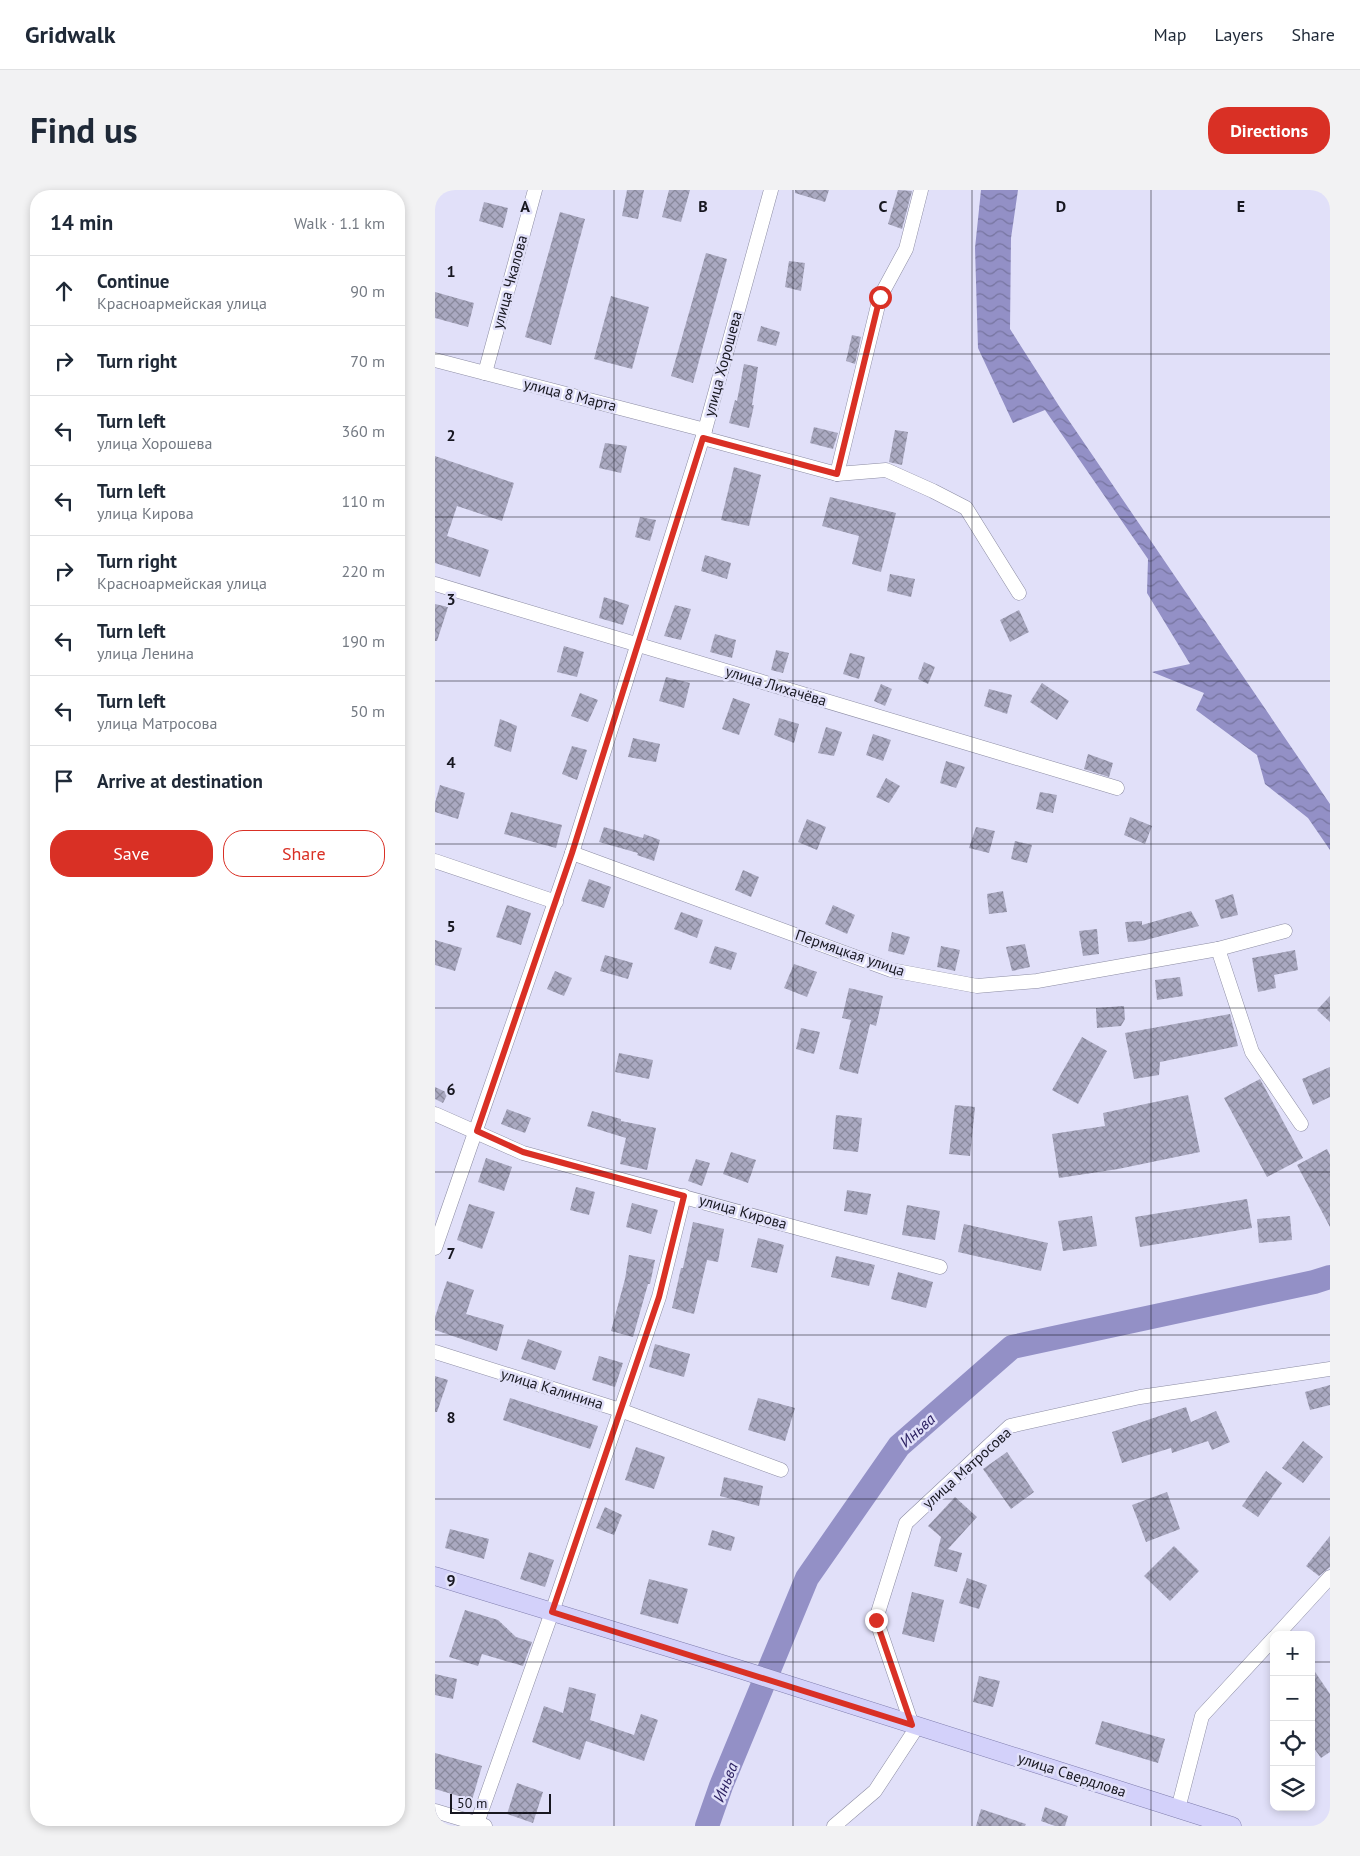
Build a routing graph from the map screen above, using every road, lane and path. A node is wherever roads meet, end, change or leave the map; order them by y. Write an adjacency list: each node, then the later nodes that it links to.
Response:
1 (535, 190): 5 (street, улица Чкалова)
2 (771, 190): 6 (street, улица Хорошева)
3 (921, 190): 7 (street)
4 (435, 360): 5 (street, улица 8 Марта)
5 (485, 373): 6 (street, улица 8 Марта)
6 (704, 434): 7 (street, улица 8 Марта); 10 (street, улица Хорошева)
7 (837, 474): 9 (street, улица 8 Марта)
8 (435, 584): 10 (street, улица Лихачёва)
9 (1019, 593)
10 (637, 644): 11 (street, улица Лихачёва); 12 (street, улица Хорошева)
11 (1117, 788)
12 (572, 853): 14 (street, улица Хорошева); 16 (street, Пермяцкая улица)
13 (435, 861): 14 (street)
14 (556, 902): 19 (street, улица Хорошева)
15 (1285, 931): 16 (street, Пермяцкая улица)
16 (1218, 949): 18 (street)
17 (435, 1114): 19 (street, улица Кирова)
18 (1301, 1124)
19 (477, 1131): 20 (street, улица Кирова); 21 (street, улица Хорошева)
20 (684, 1196): 22 (street, улица Кирова); 25 (street)
21 (435, 1248)
22 (940, 1267)
23 (435, 1352): 25 (street, улица Калинина)
24 (1330, 1368): 32 (street, улица Матросова)
25 (620, 1410): 26 (street, улица Калинина); 29 (street)
26 (781, 1470)
27 (435, 1576): 29 (main road, улица Свердлова)
28 (1330, 1578): 30 (street)
29 (552, 1612): 32 (main road, улица Свердлова); 35 (street)
30 (1281, 1631)
31 (1270, 1642): 33 (street)
32 (915, 1726): 33 (main road, улица Свердлова); 36 (street)
33 (1178, 1809): 37 (main road, улица Свердлова)
34 (435, 1811): 35 (street)
35 (479, 1825)
36 (834, 1826)
37 (1232, 1826)

